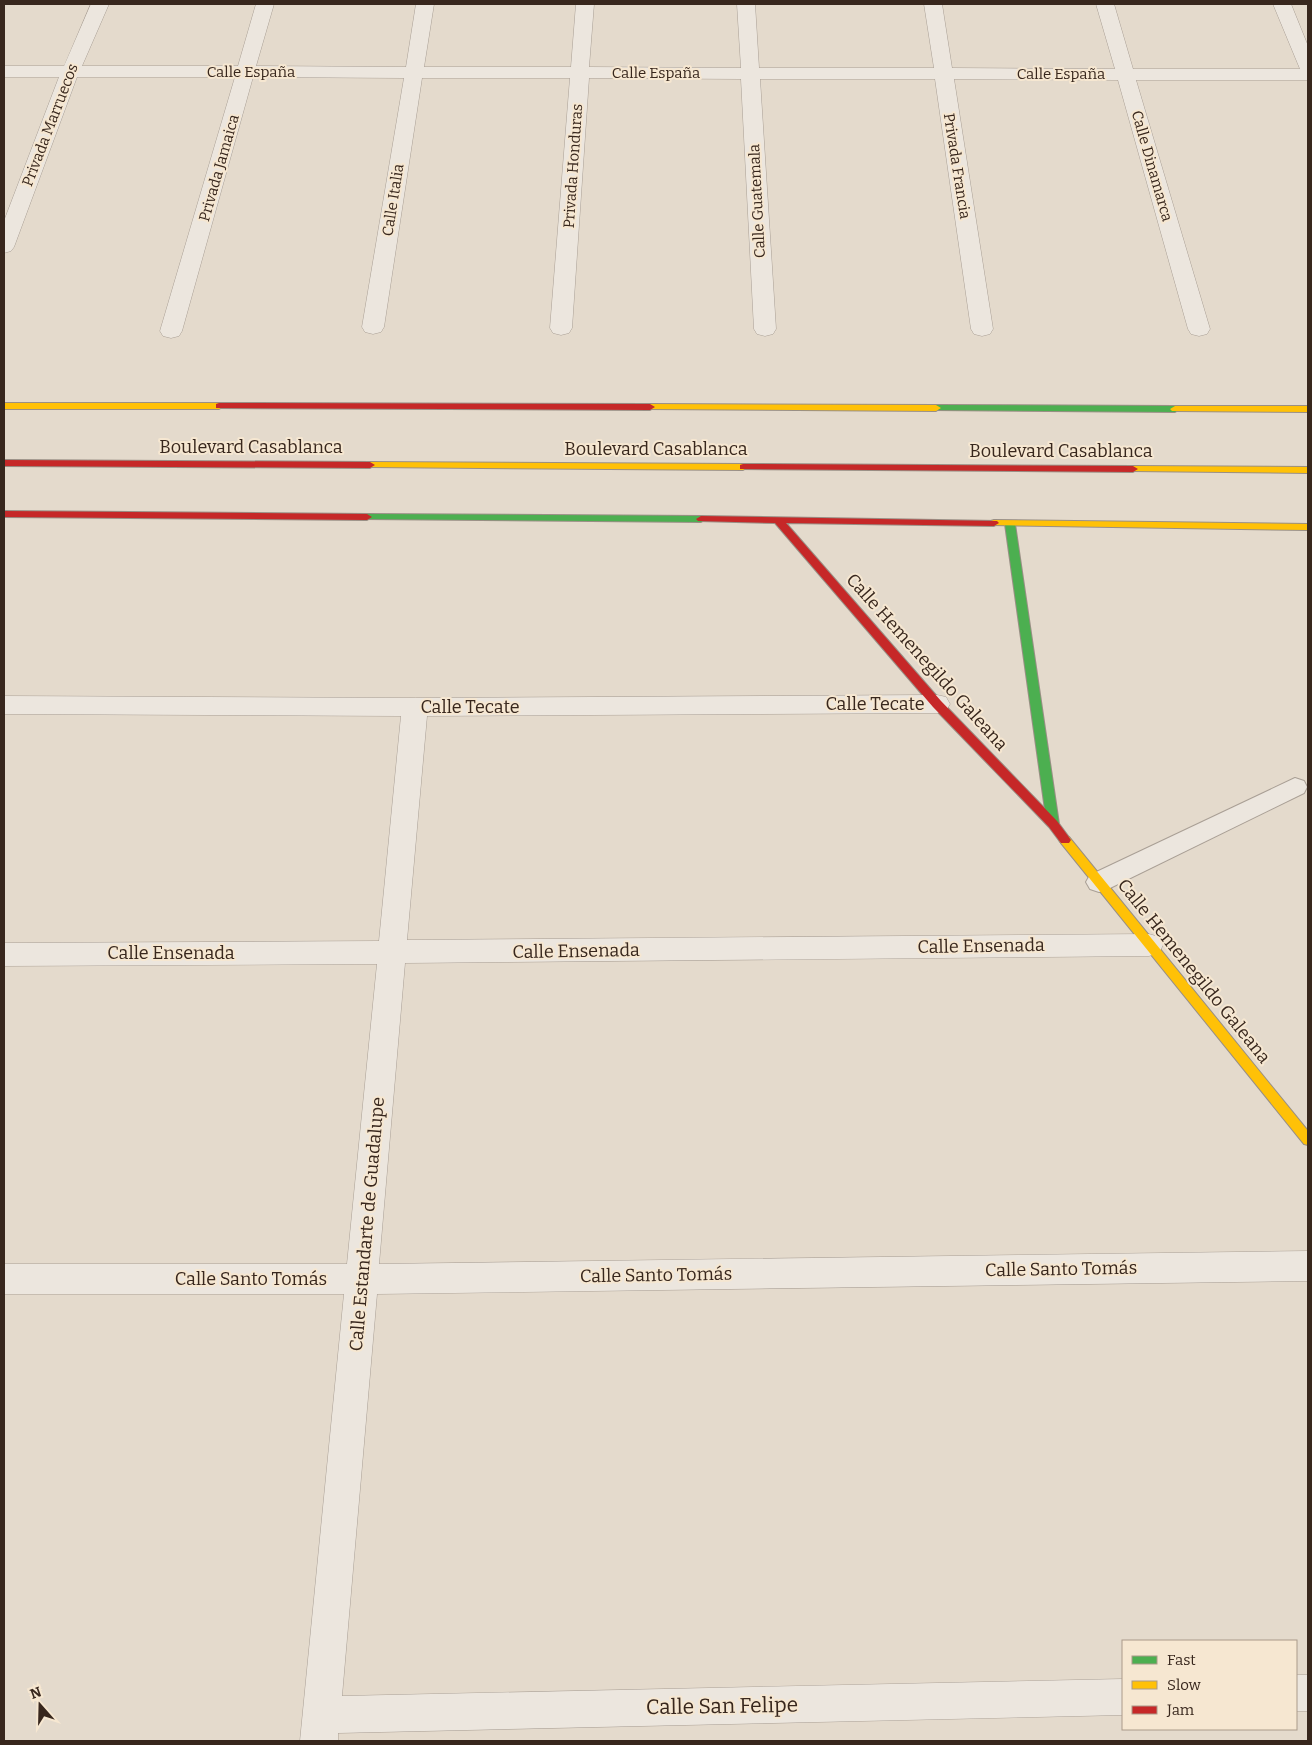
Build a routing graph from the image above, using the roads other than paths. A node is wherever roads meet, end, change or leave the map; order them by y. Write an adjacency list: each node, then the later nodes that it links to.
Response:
1 (100, 4): 11 (street, Privada Marruecos)
2 (264, 4): 12 (street, Privada Jamaica)
3 (425, 4): 13 (street)
4 (585, 4): 14 (street, Privada Honduras)
5 (746, 4): 15 (street, Calle Guatemala)
6 (932, 4): 16 (street, Privada Francia)
7 (1106, 4): 17 (street, Calle Dinamarca)
8 (1282, 4): 9 (street)
9 (1308, 68)
10 (4, 71): 11 (street, Calle España)
11 (70, 72): 12 (street, Calle España); 19 (street, Privada Marruecos)
12 (246, 72): 13 (street, Calle España); 25 (street, Privada Jamaica)
13 (414, 73): 14 (street, Calle España); 20 (street, Calle Italia)
14 (580, 73): 15 (street, Calle España); 21 (street, Privada Honduras)
15 (750, 74): 16 (street, Calle España); 22 (street, Calle Guatemala)
16 (943, 74): 17 (street, Calle España); 23 (street, Privada Francia)
17 (1126, 74): 18 (street, Calle España); 24 (street, Calle Dinamarca)
18 (1308, 75)
19 (4, 247)
20 (373, 328)
21 (561, 328)
22 (765, 329)
23 (982, 329)
24 (1200, 329)
25 (171, 331)
26 (4, 406): 27 (main road)
27 (1308, 409)
28 (4, 463): 29 (main road, Boulevard Casablanca)
29 (1308, 470)
30 (4, 514): 31 (main road)
31 (778, 520): 32 (main road); 34 (main road, Calle Hemenegildo Galeana)
32 (1010, 524): 33 (main road); 38 (main road)
33 (1308, 527)
34 (937, 704): 36 (street, Calle Tecate); 38 (main road, Calle Hemenegildo Galeana)
35 (4, 705): 36 (street, Calle Tecate)
36 (414, 707): 41 (street, Calle Estandarte de Guadalupe)
37 (1295, 788): 39 (lane)
38 (1053, 824): 39 (main road, Calle Hemenegildo Galeana)
39 (1099, 882): 40 (main road, Calle Hemenegildo Galeana)
40 (1149, 945): 41 (street, Calle Ensenada); 43 (main road, Calle Hemenegildo Galeana)
41 (392, 952): 42 (street, Calle Ensenada); 46 (street, Calle Estandarte de Guadalupe)
42 (4, 954)
43 (1308, 1140)
44 (1308, 1266): 46 (street, Calle Santo Tomás)
45 (4, 1279): 46 (street, Calle Santo Tomás)
46 (362, 1279): 48 (street, Calle Estandarte de Guadalupe)
47 (1122, 1697): 48 (street, Calle San Felipe)
48 (320, 1728)

